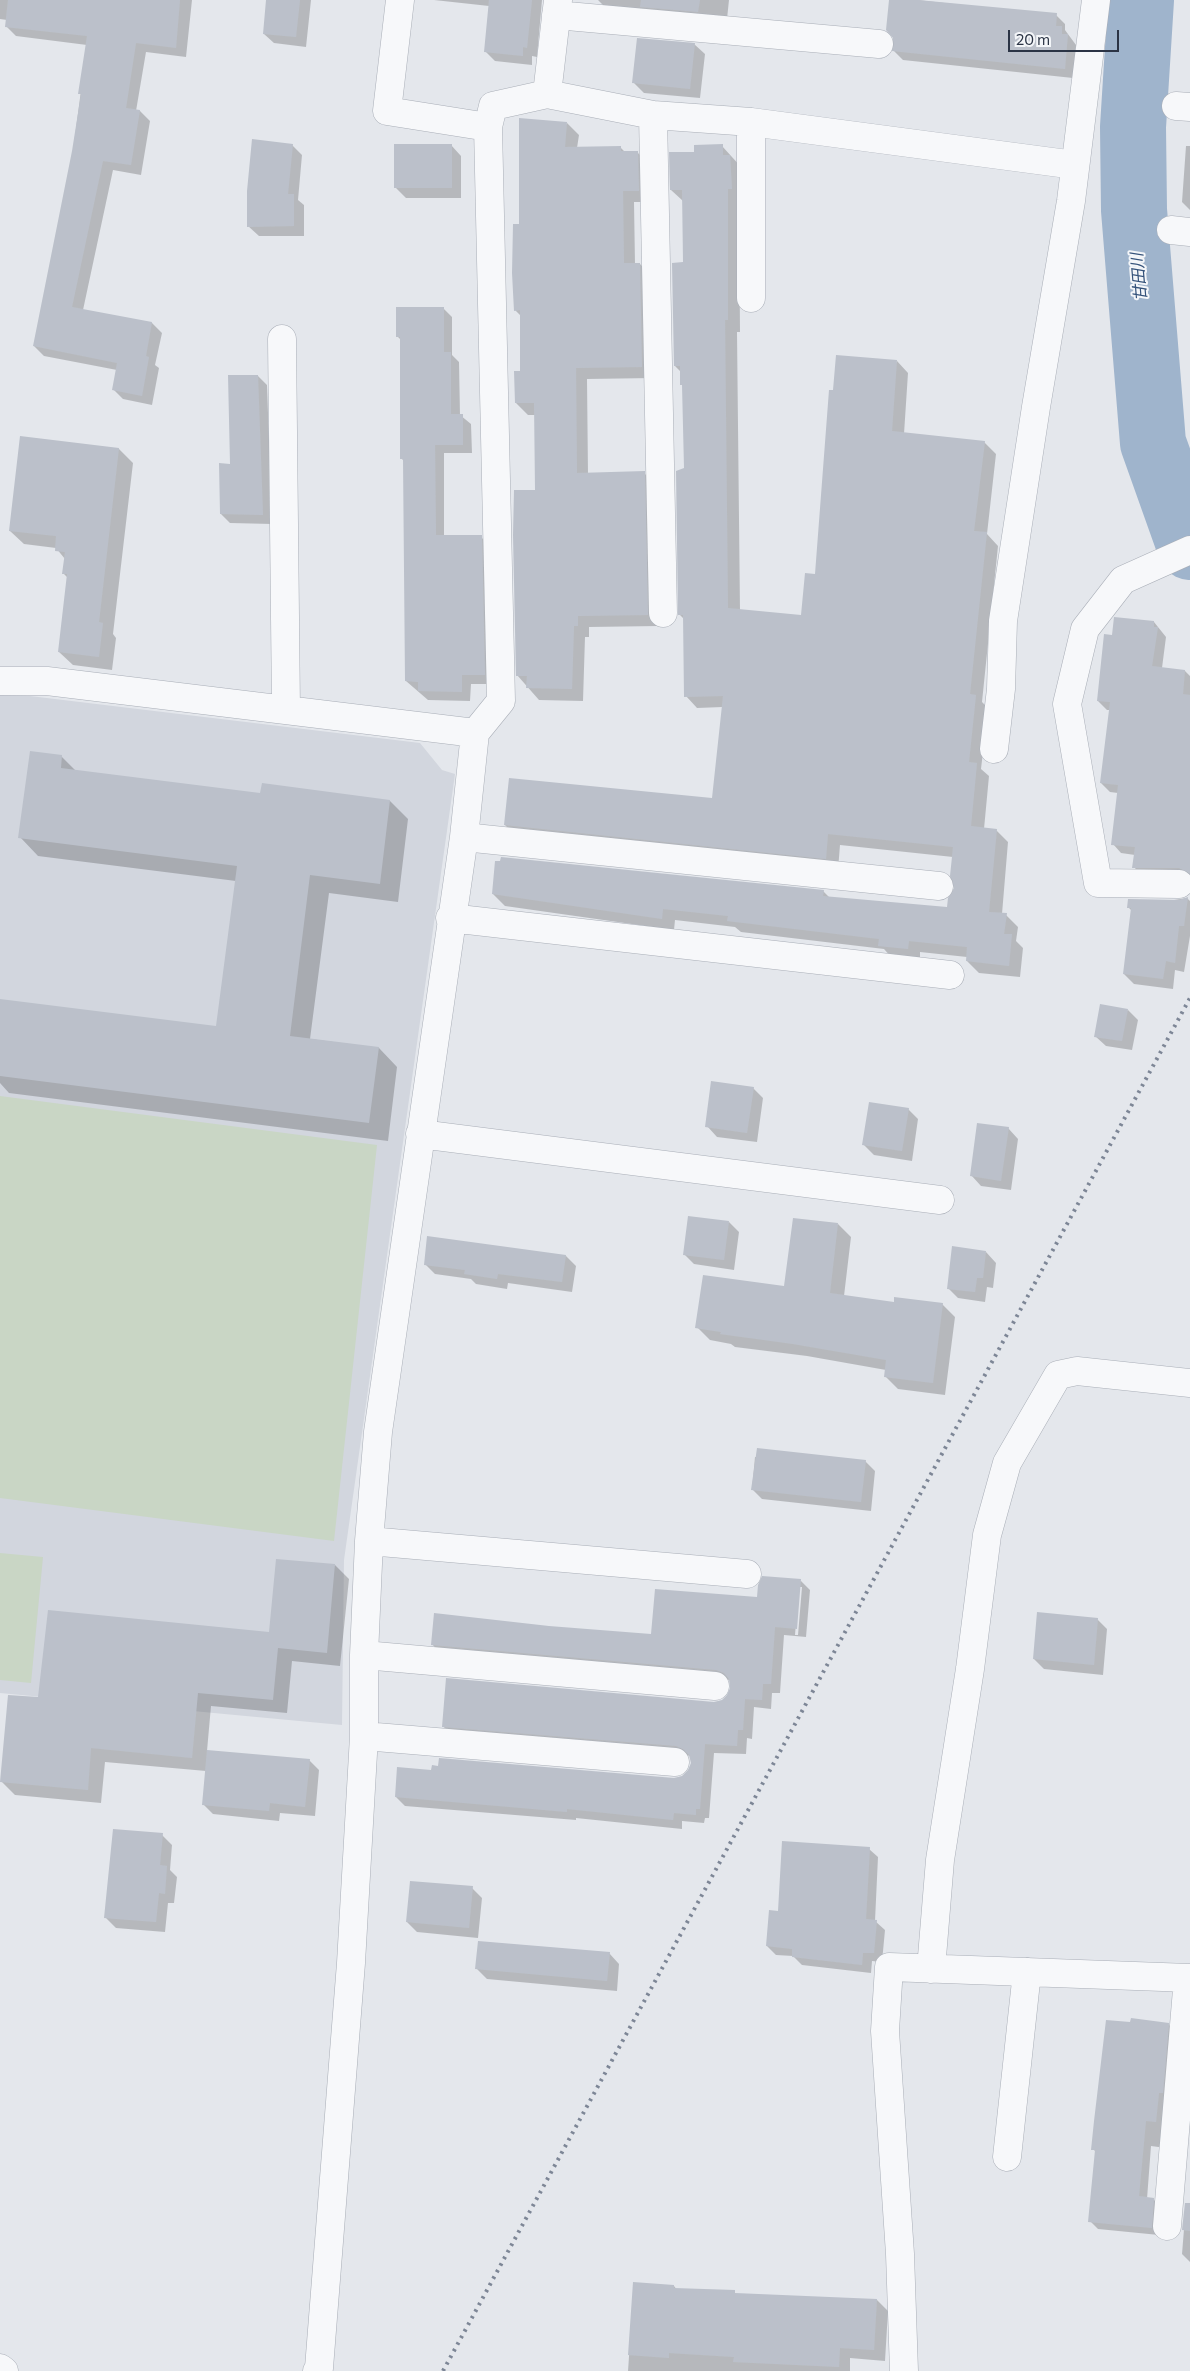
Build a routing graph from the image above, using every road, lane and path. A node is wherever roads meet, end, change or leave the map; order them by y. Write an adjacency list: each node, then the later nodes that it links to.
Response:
1 (400, 0): 8 (street)
2 (1096, 0): 9 (street)
3 (557, 8): 4 (street); 5 (street)
4 (878, 44)
5 (547, 94): 6 (street); 8 (street)
6 (653, 115): 7 (street); 13 (street)
7 (751, 122): 9 (street); 10 (street)
8 (488, 127): 16 (street)
9 (1075, 164): 17 (street)
10 (751, 298)
11 (282, 339): 15 (street)
12 (1190, 550): 19 (street)
13 (663, 613)
14 (0, 681): 15 (street)
15 (286, 710): 16 (street)
16 (476, 732): 18 (street)
17 (994, 749)
18 (464, 836): 20 (street); 21 (street)
19 (1179, 884)
20 (939, 886)
21 (450, 918): 22 (street); 23 (street)
22 (950, 975)
23 (420, 1134): 24 (street); 26 (street)
24 (940, 1200)
25 (1190, 1383): 32 (street)
26 (369, 1540): 27 (street); 28 (street)
27 (748, 1574)
28 (364, 1655): 29 (street); 30 (street)
29 (715, 1686)
30 (364, 1736): 31 (street); 39 (street)
31 (675, 1762)
32 (930, 1969): 33 (street); 40 (street)
33 (1027, 1972): 34 (street); 35 (street)
34 (1189, 1978): 36 (street)
35 (1007, 2157)
36 (1167, 2226)
37 (0, 2368): 38 (street)
38 (4, 2371)
39 (317, 2371)
40 (904, 2371)

